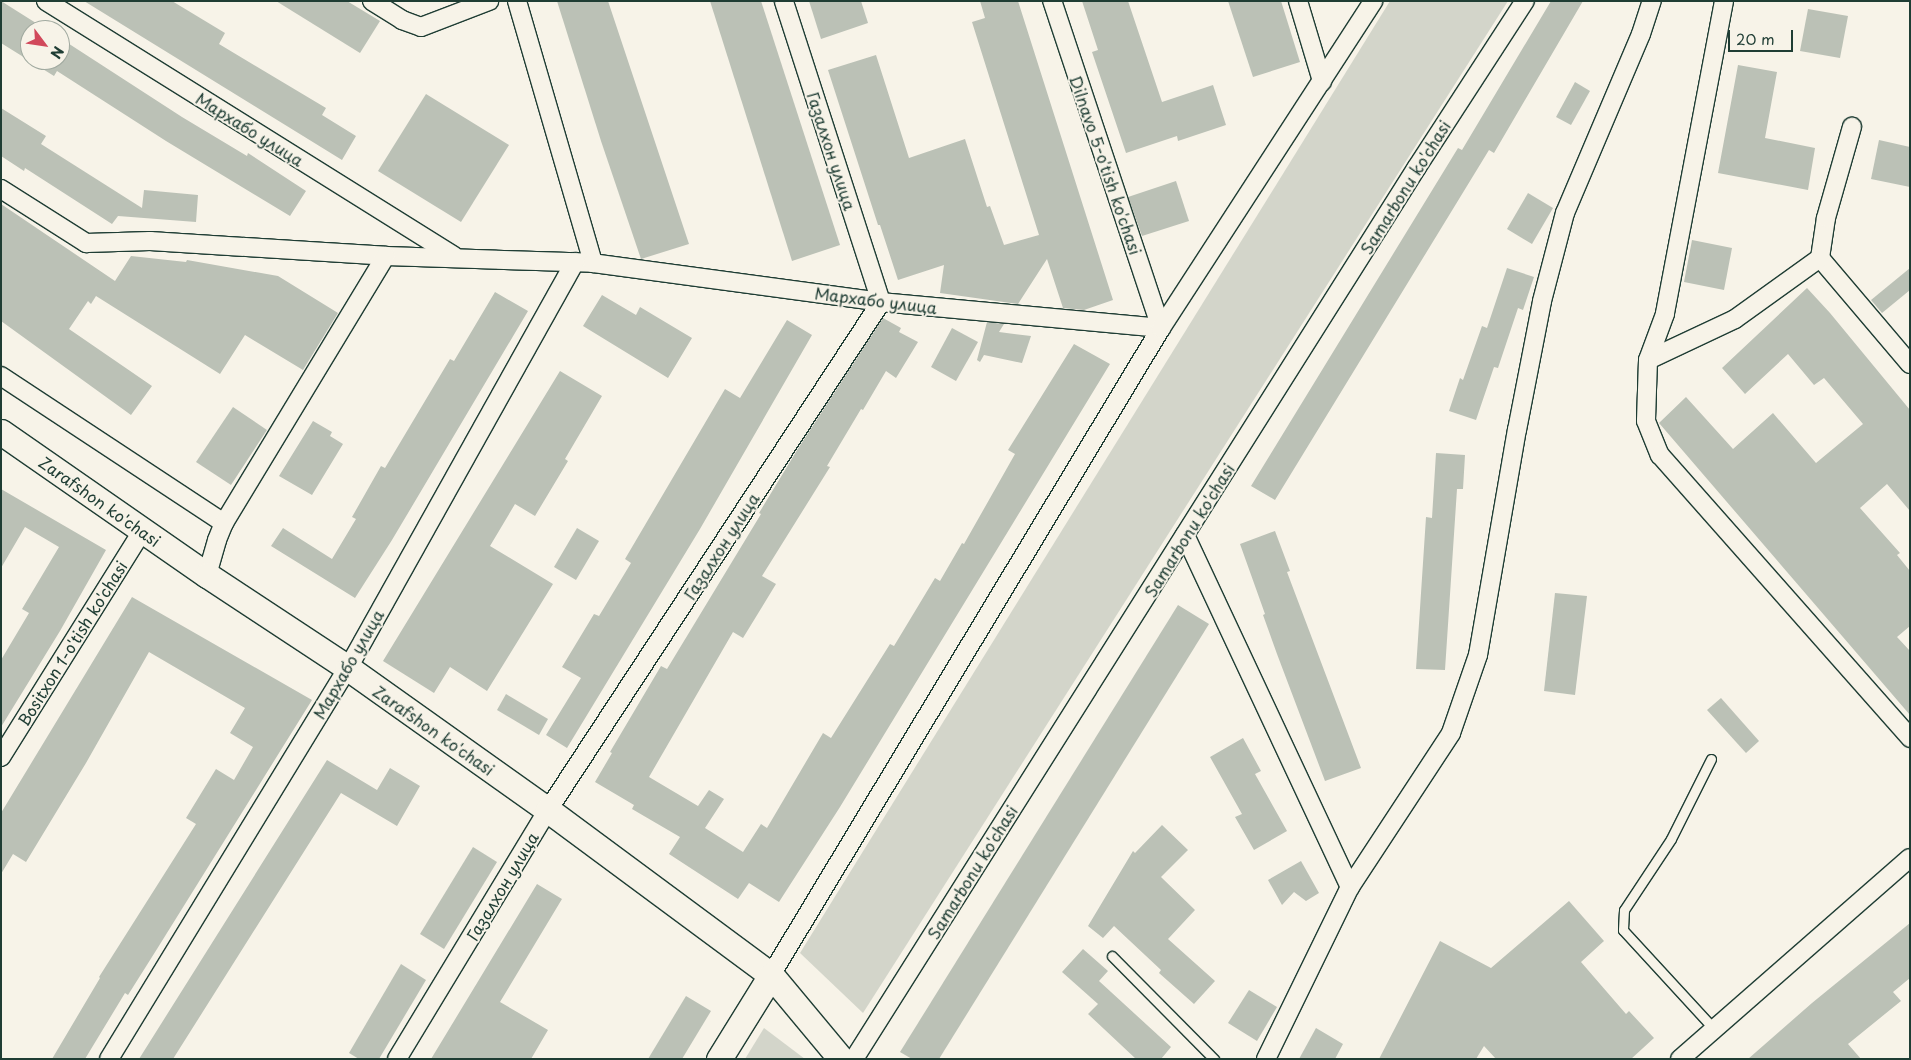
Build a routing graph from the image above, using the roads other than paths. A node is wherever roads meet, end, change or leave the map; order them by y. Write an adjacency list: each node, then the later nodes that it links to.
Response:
1 (46, 1): 16 (street, Мархабо улица)
2 (372, 1): 3 (street)
3 (489, 1)
4 (517, 1): 19 (street)
5 (784, 1): 20 (street, Газалхон улица)
6 (1052, 1): 21 (street, Dilnavo 5-o'tish ko'chasi)
7 (1298, 1): 12 (street)
8 (1373, 1): 12 (street)
9 (1525, 1): 28 (street, Samarbonu ko'chasi)
10 (1652, 1): 36 (street)
11 (1724, 1): 22 (street)
12 (1322, 81): 21 (street)
13 (1852, 127): 17 (street)
14 (1, 190): 15 (street, Мархабо улица)
15 (386, 256): 16 (street, Мархабо улица); 26 (street)
16 (454, 257): 18 (street, Мархабо улица)
17 (1820, 258): 22 (street); 23 (street)
18 (575, 262): 19 (street, Мархабо улица); 30 (street, Мархабо улица)
19 (592, 263): 20 (street, Мархабо улица)
20 (881, 302): 21 (street, Мархабо улица); 34 (street, Газалхон улица)
21 (1161, 328): 38 (street)
22 (1648, 360): 31 (street)
23 (1910, 364)
24 (1, 376): 26 (street)
25 (1, 432): 27 (street, Zarafshon ko'chasi)
26 (224, 523): 29 (street)
27 (143, 530): 29 (street, Zarafshon ko'chasi); 32 (street, Bositxon 1-o'tish ko'chasi)
28 (1185, 535): 36 (street); 44 (street, Samarbonu ko'chasi)
29 (207, 575): 30 (street, Zarafshon ko'chasi)
30 (348, 668): 34 (street, Zarafshon ko'chasi); 40 (street, Мархабо улица)
31 (1910, 738)
32 (1, 757)
33 (1711, 759): 39 (lane)
34 (548, 810): 38 (street, Zarafshon ko'chasi); 41 (street, Газалхон улица)
35 (1910, 858): 39 (street)
36 (1350, 887): 46 (street)
37 (1112, 956): 45 (lane)
38 (771, 975): 42 (street); 43 (street, Zarafshon ko'chasi)
39 (1714, 1029): 47 (street)
40 (109, 1059)
41 (397, 1059)
42 (719, 1059)
43 (841, 1059)
44 (854, 1059)
45 (1214, 1059)
46 (1266, 1059)
47 (1680, 1059)

